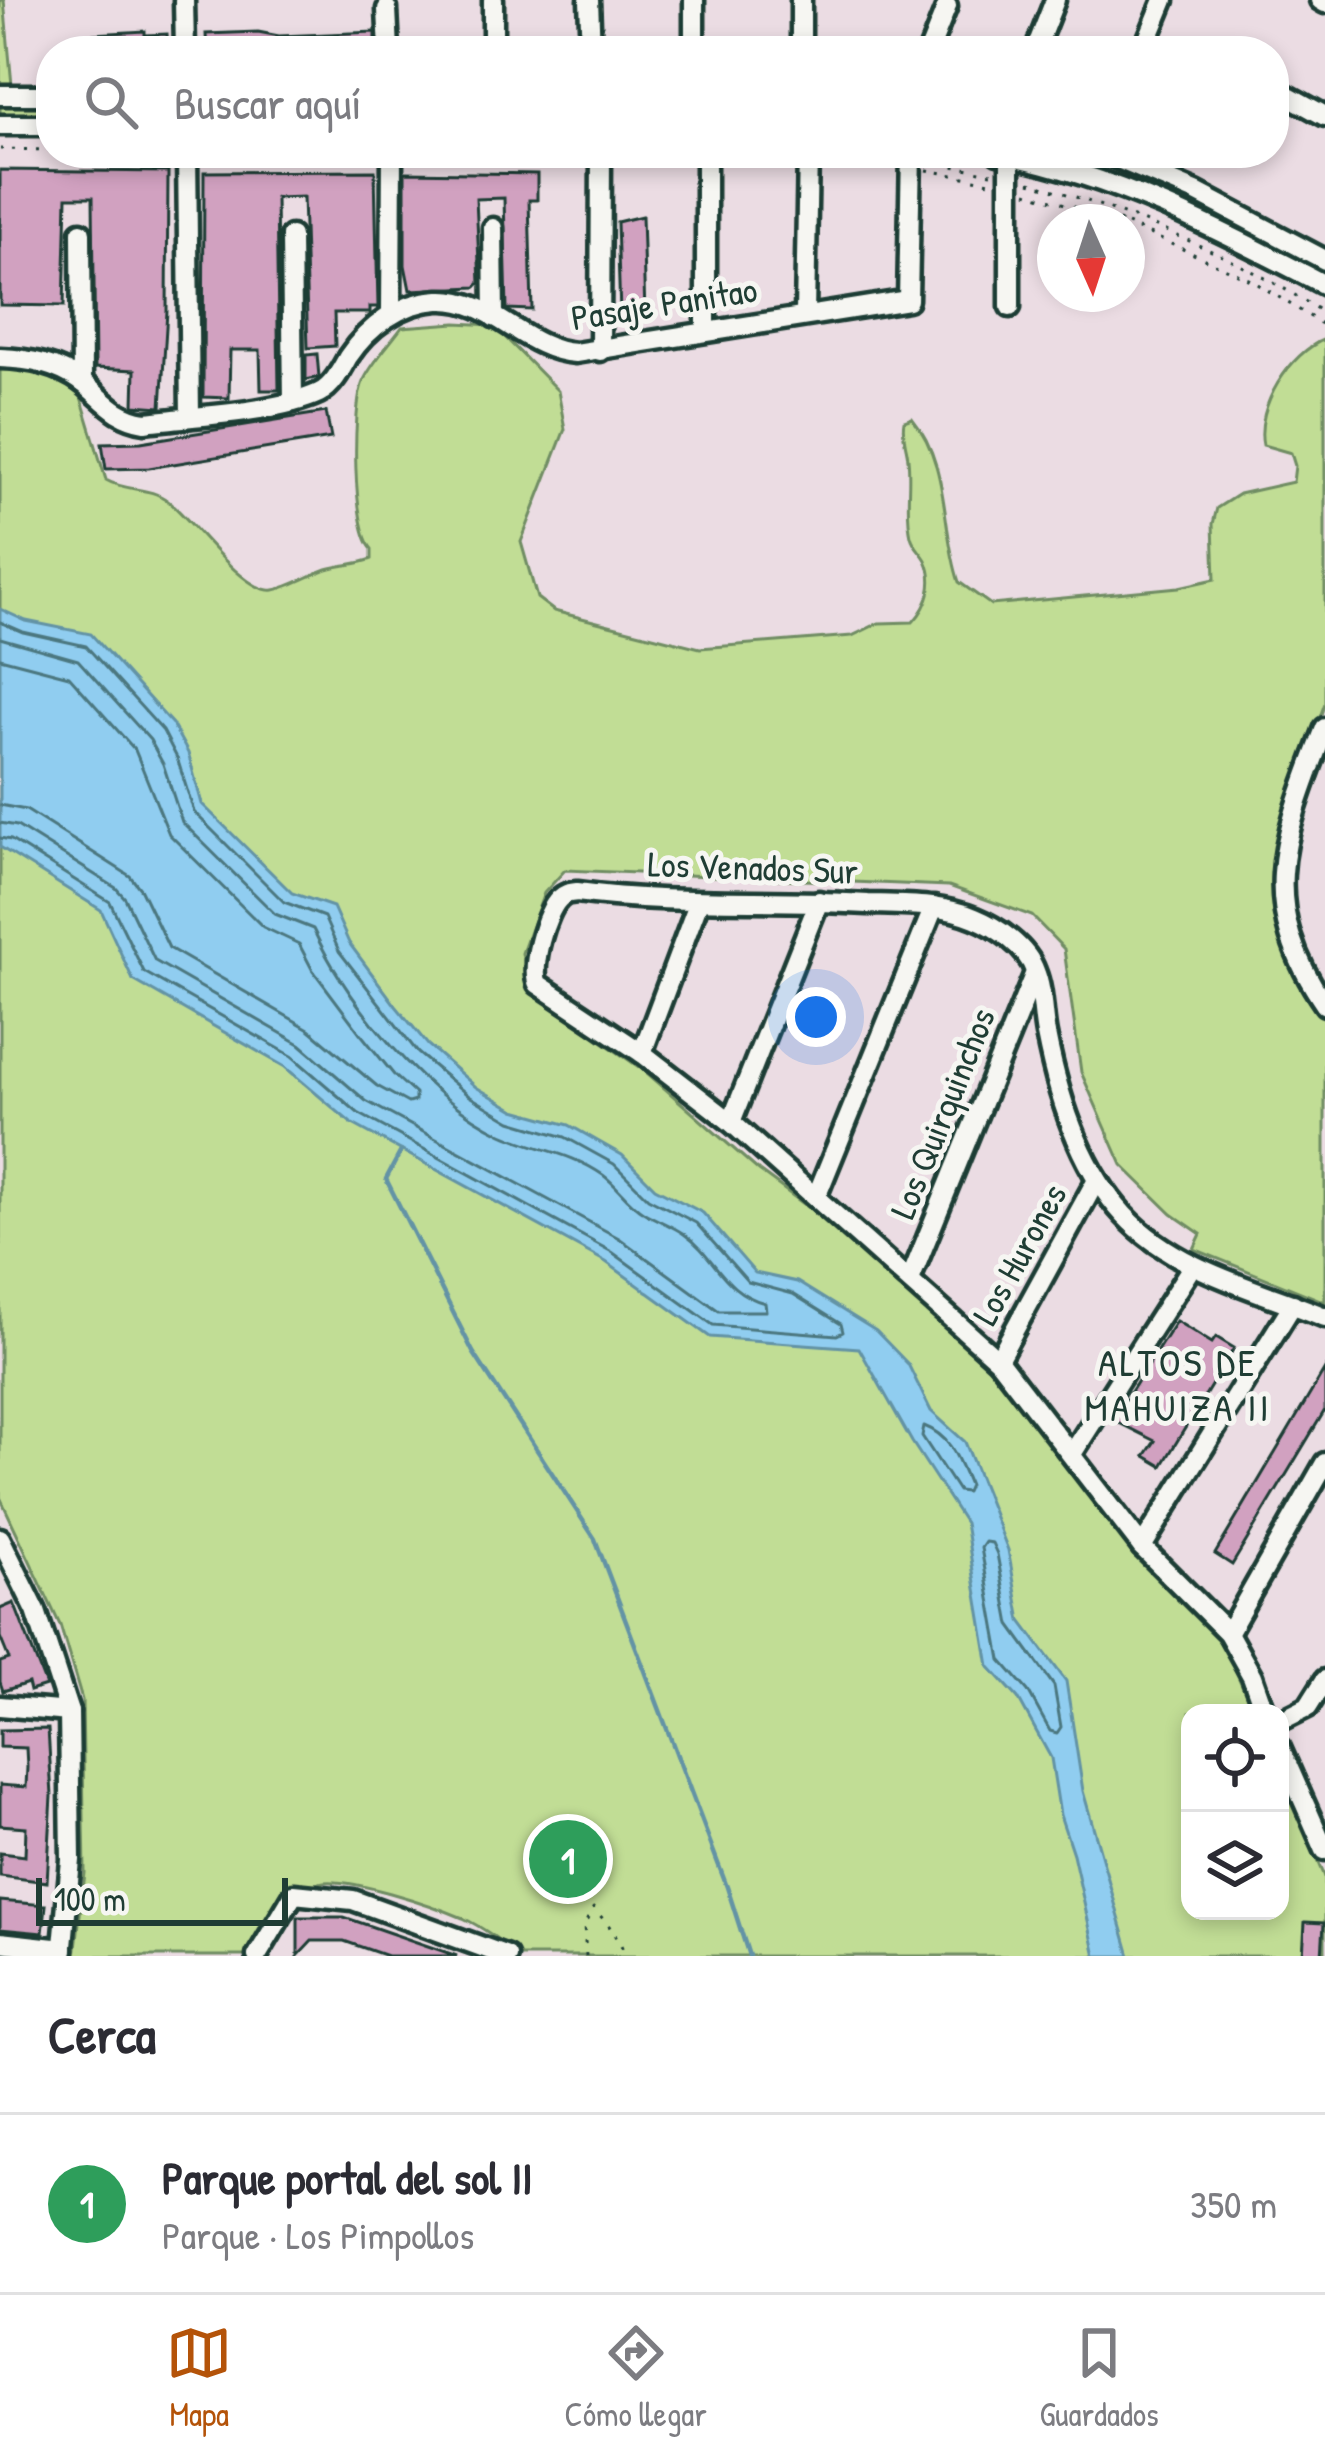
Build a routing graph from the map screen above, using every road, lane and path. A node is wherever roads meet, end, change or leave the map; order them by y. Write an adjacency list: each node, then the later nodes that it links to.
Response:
1 (184, 0): 10 (street)
2 (493, 0): 12 (street)
3 (589, 0): 13 (street)
4 (694, 0): 14 (street)
5 (801, 0): 15 (street)
6 (1055, 0): 17 (street)
7 (1164, 0): 18 (street)
8 (946, 7): 16 (street)
9 (387, 9): 11 (street)
10 (185, 36)
11 (388, 36)
12 (493, 36)
13 (590, 36)
14 (694, 36)
15 (801, 36)
16 (935, 36)
17 (1041, 36)
18 (1150, 36)
19 (0, 94): 20 (street)
20 (36, 95)
21 (1289, 96): 22 (street)
22 (1325, 116)
23 (0, 125): 24 (street)
24 (36, 125)
25 (0, 149): 26 (path)
26 (36, 150)
27 (188, 168): 57 (street)
28 (392, 168): 47 (street)
29 (601, 168): 53 (street)
30 (706, 168): 52 (street)
31 (809, 168): 48 (street)
32 (910, 168): 48 (street, Pasaje Panitao)
33 (948, 168): 38 (path)
34 (948, 168): 38 (path)
35 (1007, 168): 38 (street)
36 (1052, 168): 45 (street)
37 (1139, 168): 44 (street)
38 (1010, 181): 39 (path); 46 (street); 49 (path)
39 (1073, 204)
40 (493, 228): 50 (street)
41 (81, 232): 55 (street)
42 (1145, 232): 51 (path)
43 (291, 236): 56 (street)
44 (1325, 260)
45 (1325, 285)
46 (1010, 307)
47 (391, 314): 50 (street, Pasaje Panitao); 56 (street)
48 (805, 314): 52 (street, Pasaje Panitao)
49 (1325, 314)
50 (494, 317): 53 (street, Pasaje Panitao)
51 (1325, 326)
52 (706, 331): 53 (street, Pasaje Panitao)
53 (600, 350)
54 (0, 358): 55 (street)
55 (82, 382): 57 (street)
56 (293, 402): 57 (street)
57 (190, 417)
58 (1325, 728): 63 (street)
59 (699, 901): 60 (street, Los Venados Sur); 64 (street); 64 (street, Los Venados Sur)
60 (819, 901): 61 (street, Los Venados Sur); 65 (street)
61 (934, 907): 62 (street, Los Venados Sur); 67 (street)
62 (1035, 970): 66 (street); 69 (street, Los Quirquinchos)
63 (1325, 1005)
64 (642, 1053): 65 (street, Los Venados Sur)
65 (731, 1122): 67 (street, Los Venados Sur)
66 (1097, 1179): 68 (street); 72 (street, Los Hurones)
67 (817, 1195): 69 (street, Los Venados Sur)
68 (1193, 1265): 70 (street); 73 (street)
69 (910, 1280): 72 (street, Los Venados Sur)
70 (1293, 1304): 71 (street); 76 (street)
71 (1325, 1317)
72 (998, 1360): 73 (street, Los Venados Sur)
73 (1072, 1454): 76 (street, Los Venados Sur)
74 (1325, 1462): 77 (street)
75 (0, 1538): 81 (street)
76 (1142, 1547): 77 (street, Los Venados Sur)
77 (1228, 1634): 79 (street, Los Venados Sur)
78 (1325, 1680): 82 (street)
79 (1262, 1704)
80 (0, 1706): 81 (street)
81 (69, 1712): 89 (street)
82 (1289, 1716)
83 (1289, 1765): 84 (street)
84 (1319, 1820): 85 (street)
85 (1325, 1850)
86 (553, 1862): 87 (path)
87 (592, 1909): 92 (path); 93 (path)
88 (0, 1942): 89 (street)
89 (63, 1953)
90 (257, 1956): 91 (street)
91 (507, 1956)
92 (586, 1956)
93 (625, 1956)

